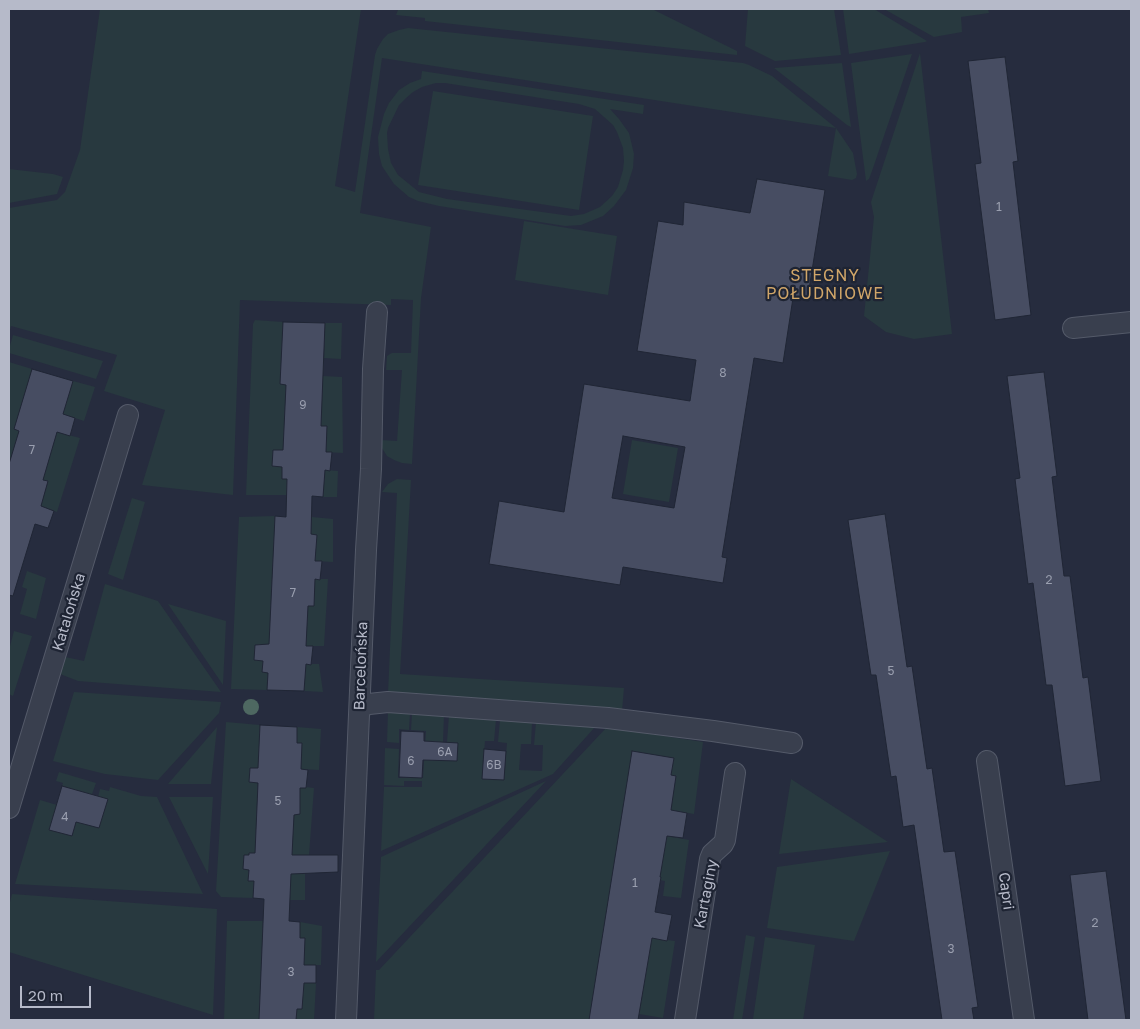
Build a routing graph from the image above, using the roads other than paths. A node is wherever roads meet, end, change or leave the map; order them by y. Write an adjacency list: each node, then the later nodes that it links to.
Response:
1 (377, 312): 5 (street, Barcelońska)
2 (1131, 322): 3 (street)
3 (1073, 328)
4 (128, 415): 9 (street, Katalońska)
5 (360, 707): 6 (street); 10 (street, Barcelońska)
6 (792, 743)
7 (988, 761): 12 (street, Capri)
8 (735, 773): 11 (street, Kartaginy)
9 (9, 808)
10 (346, 1020)
11 (685, 1020)
12 (1024, 1020)

